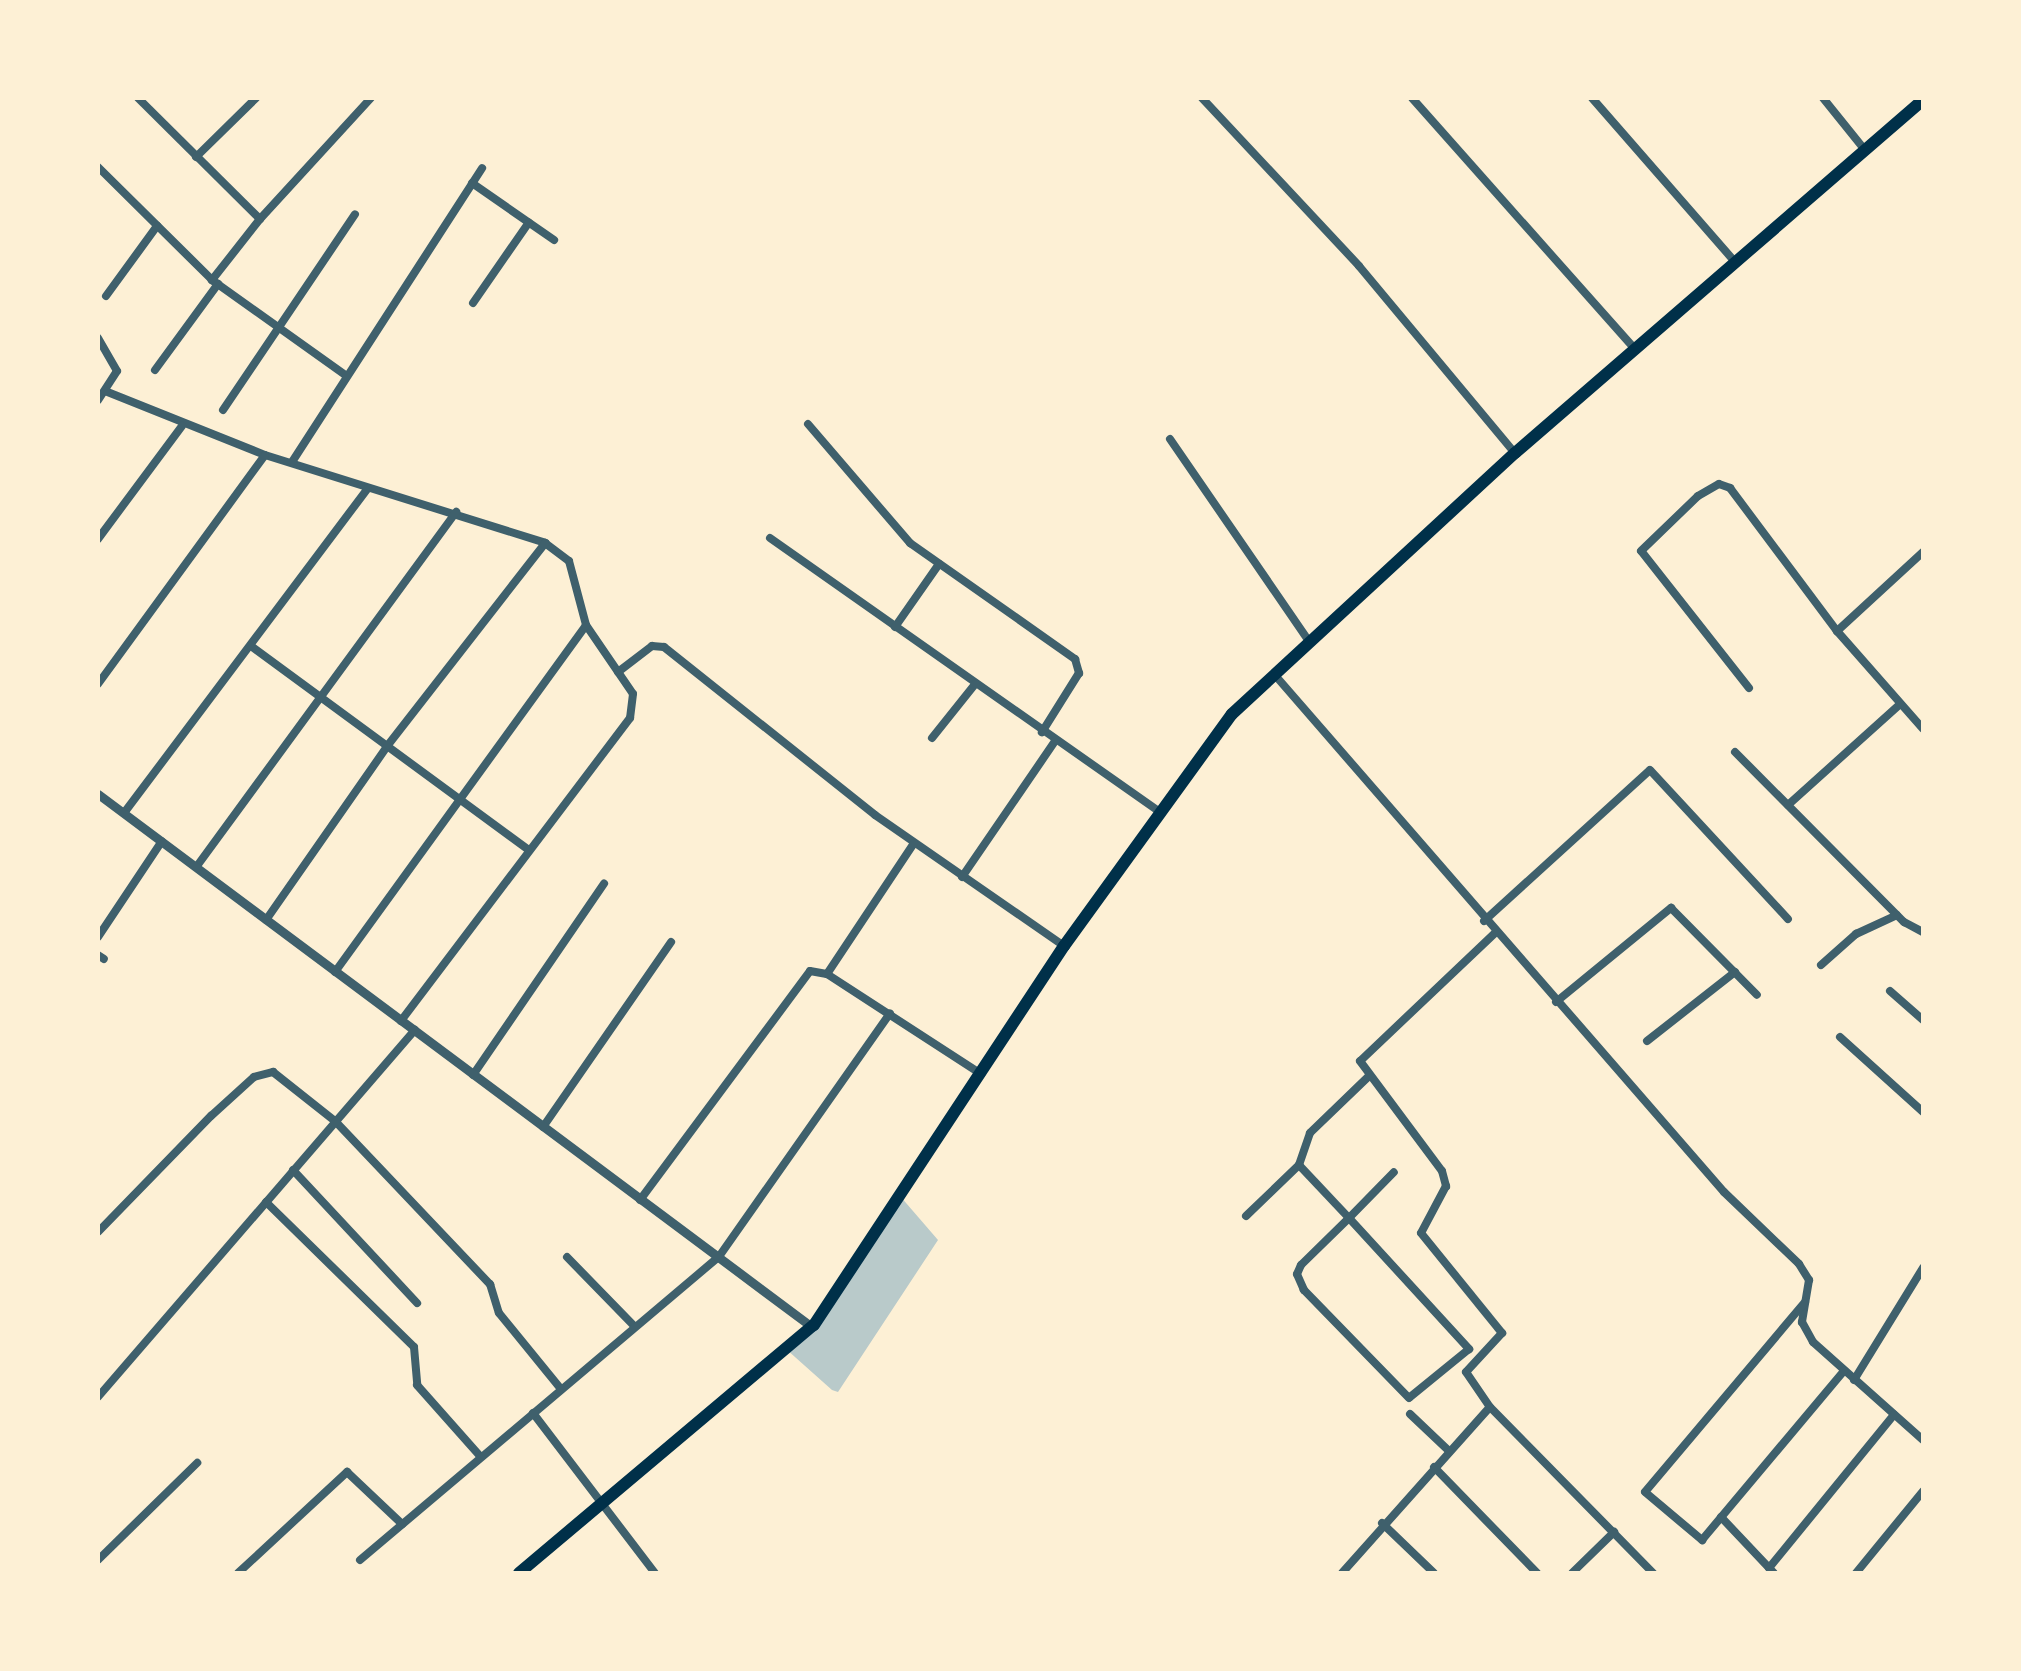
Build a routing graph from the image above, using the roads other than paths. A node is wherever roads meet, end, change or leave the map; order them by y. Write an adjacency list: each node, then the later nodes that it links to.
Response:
1 (256, 98): 10 (street)
2 (371, 98): 15 (street)
3 (1202, 98): 34 (street)
4 (1412, 98): 25 (street)
5 (1823, 98): 9 (street)
6 (1594, 99): 19 (street)
7 (143, 100): 10 (street)
8 (1923, 100): 9 (highway)
9 (1865, 150): 19 (highway)
10 (196, 157): 15 (street)
11 (482, 168): 13 (street)
12 (99, 172): 17 (street)
13 (472, 183): 16 (street); 27 (street)
14 (355, 214): 23 (street)
15 (260, 219): 20 (street)
16 (529, 222): 18 (street); 22 (street)
17 (157, 226): 20 (street); 21 (street)
18 (554, 240)
19 (1734, 261): 25 (highway)
20 (215, 282): 23 (street); 26 (street)
21 (106, 296)
22 (473, 303)
23 (280, 329): 27 (street); 30 (street)
24 (98, 338): 28 (street)
25 (1634, 348): 34 (highway)
26 (155, 370)
27 (344, 374): 36 (street)
28 (105, 391): 29 (street); 32 (street)
29 (98, 400)
30 (223, 410)
31 (808, 424): 43 (street)
32 (182, 426): 35 (street); 40 (street)
33 (1170, 439): 47 (street)
34 (1515, 453): 47 (highway)
35 (265, 455): 36 (street); 52 (street)
36 (292, 462): 37 (street)
37 (368, 488): 38 (street); 48 (street)
38 (456, 512): 41 (street); 54 (street)
39 (770, 538): 45 (street)
40 (98, 539)
41 (545, 543): 44 (street); 60 (street)
42 (1923, 552): 46 (street)
43 (939, 564): 45 (street); 57 (street)
44 (586, 625): 49 (street); 63 (street)
45 (895, 627): 51 (street)
46 (1837, 631): 53 (street); 55 (street)
47 (1309, 641): 50 (highway)
48 (251, 646): 54 (street); 66 (street)
49 (618, 672): 68 (street); 69 (street)
50 (1274, 674): 65 (highway); 76 (street)
51 (976, 683): 57 (street); 58 (street)
52 (98, 684)
53 (1749, 688)
54 (321, 697): 60 (street); 70 (street)
55 (1900, 704): 56 (street); 64 (street)
56 (1923, 729)
57 (1042, 732): 59 (street)
58 (932, 738)
59 (1055, 741): 65 (street); 71 (street)
60 (388, 745): 63 (street); 75 (street)
61 (1735, 752): 64 (street)
62 (99, 796): 66 (street)
63 (459, 799): 69 (street); 83 (street)
64 (1788, 805): 73 (street)
65 (1160, 812): 81 (highway)
66 (124, 813): 67 (street)
67 (162, 841): 70 (street); 79 (street)
68 (914, 843): 71 (street); 85 (street)
69 (527, 849): 91 (street)
70 (197, 866): 75 (street)
71 (962, 877): 81 (street)
72 (604, 884): 96 (street)
73 (1901, 918): 77 (street); 82 (street)
74 (1788, 919): 76 (street)
75 (266, 920): 83 (street)
76 (1484, 921): 78 (street)
77 (1923, 932)
78 (1495, 933): 88 (street); 97 (street)
79 (98, 937)
80 (671, 942): 100 (street)
81 (1064, 946): 95 (highway)
82 (1821, 965)
83 (335, 972): 91 (street)
84 (1735, 972): 87 (street); 88 (street); 94 (street)
85 (827, 974): 89 (street); 104 (street)
86 (1890, 991): 90 (street)
87 (1757, 995)
88 (1556, 1002): 112 (street)
89 (890, 1013): 95 (street); 110 (street)
90 (1923, 1020)
91 (401, 1021): 92 (street)
92 (415, 1030): 96 (street); 99 (street)
93 (1840, 1037): 98 (street)
94 (1647, 1041)
95 (981, 1074): 115 (highway)
96 (473, 1075): 100 (street)
97 (1369, 1076): 101 (street); 120 (street)
98 (1923, 1112)
99 (336, 1122): 102 (street); 108 (street); 118 (street)
100 (543, 1127): 104 (street)
101 (1299, 1165): 106 (street); 107 (street)
102 (293, 1170): 105 (street); 113 (street)
103 (1394, 1172): 107 (street)
104 (640, 1200): 110 (street)
105 (266, 1202): 119 (street); 126 (street)
106 (1246, 1216)
107 (1349, 1218): 107 (street)
108 (98, 1232)
109 (567, 1257): 114 (street)
110 (718, 1258): 114 (street); 115 (street)
111 (1923, 1268): 117 (street)
112 (1806, 1302): 116 (street); 131 (street)
113 (417, 1303)
114 (634, 1326): 118 (street)
115 (812, 1327): 130 (highway)
116 (1844, 1371): 117 (street); 131 (street)
117 (1854, 1380): 123 (street)
118 (561, 1389): 121 (street)
119 (98, 1397)
120 (1490, 1407): 125 (street); 134 (street)
121 (533, 1413): 126 (street); 130 (street)
122 (1410, 1414): 125 (street)
123 (1894, 1415): 124 (street); 137 (street)
124 (1923, 1440)
125 (1449, 1451): 128 (street)
126 (481, 1457): 133 (street)
127 (197, 1463): 135 (street)
128 (1434, 1467): 132 (street); 143 (street)
129 (1923, 1491): 146 (street)
130 (601, 1505): 138 (highway); 140 (street)
131 (1721, 1517): 137 (street)
132 (1382, 1523): 141 (street); 142 (street)
133 (402, 1524): 136 (street); 139 (street)
134 (1614, 1532): 144 (street); 145 (street)
135 (98, 1560)
136 (360, 1560)
137 (1771, 1570)
138 (525, 1571)
139 (238, 1573)
140 (655, 1573)
141 (1342, 1573)
142 (1434, 1573)
143 (1537, 1573)
144 (1572, 1573)
145 (1653, 1573)
146 (1856, 1573)

